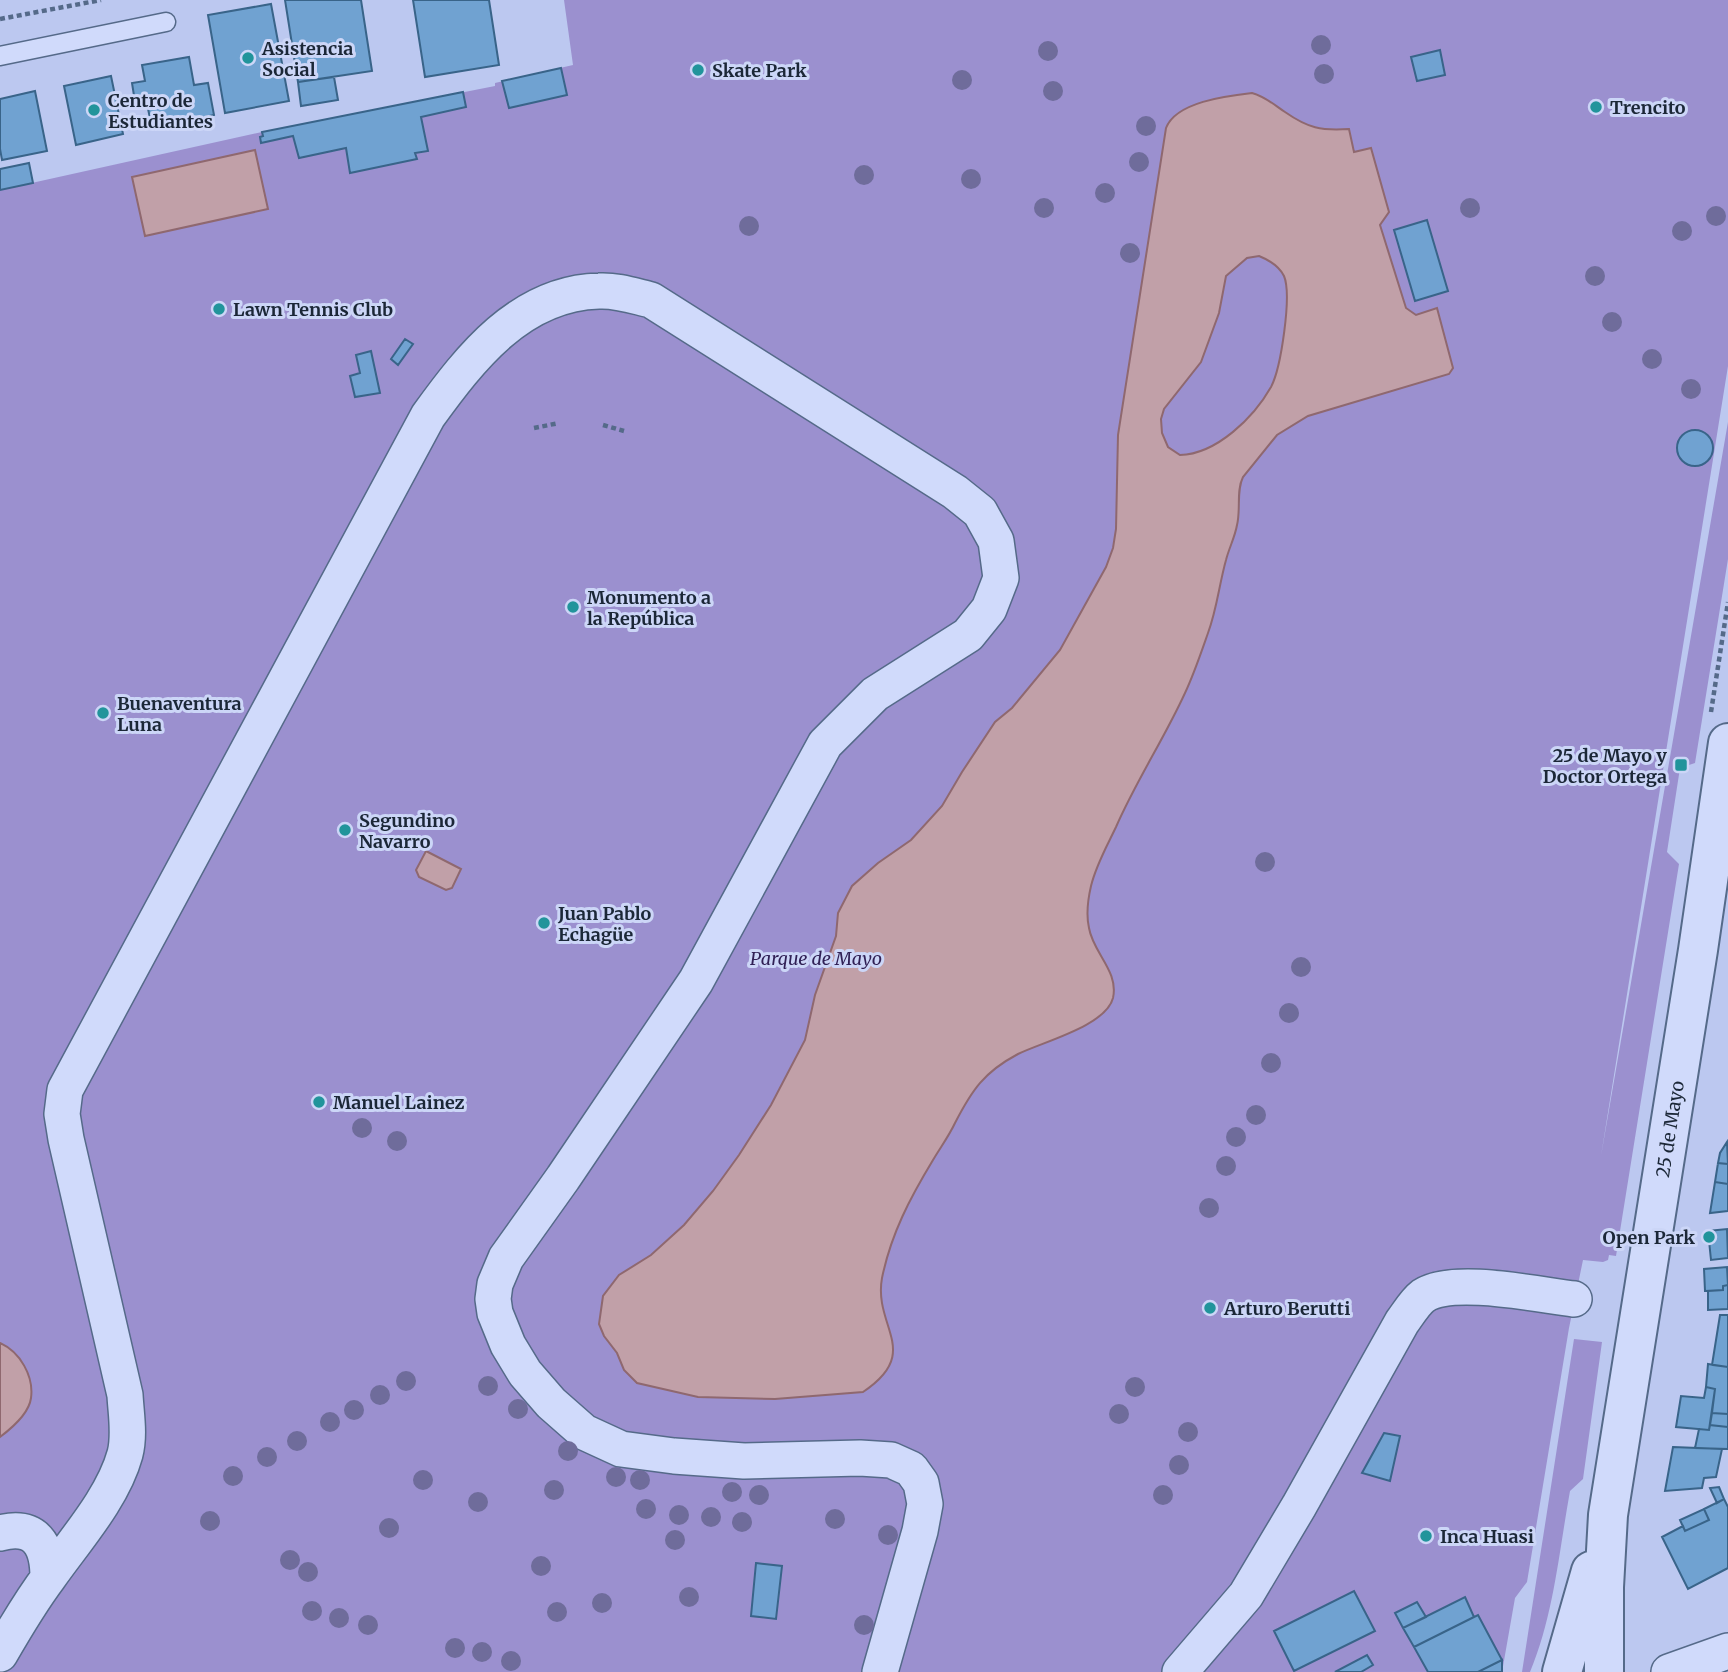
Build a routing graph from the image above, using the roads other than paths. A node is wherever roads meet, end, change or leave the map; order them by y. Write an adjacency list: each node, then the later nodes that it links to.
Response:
1 (166, 22): 2 (lane)
2 (0, 56)
3 (1728, 743): 4 (street, 25 de Mayo)
4 (1718, 888): 6 (street, 25 de Mayo)
5 (1574, 1300): 12 (street)
6 (1608, 1515): 13 (street, 25 de Mayo); 14 (street, 25 de Mayo)
7 (0, 1533): 8 (street)
8 (48, 1578): 9 (street); 11 (street)
9 (0, 1654)
10 (1717, 1659): 15 (street)
11 (880, 1672)
12 (1180, 1672)
13 (1562, 1672)
14 (1604, 1672)
15 (1669, 1672)

